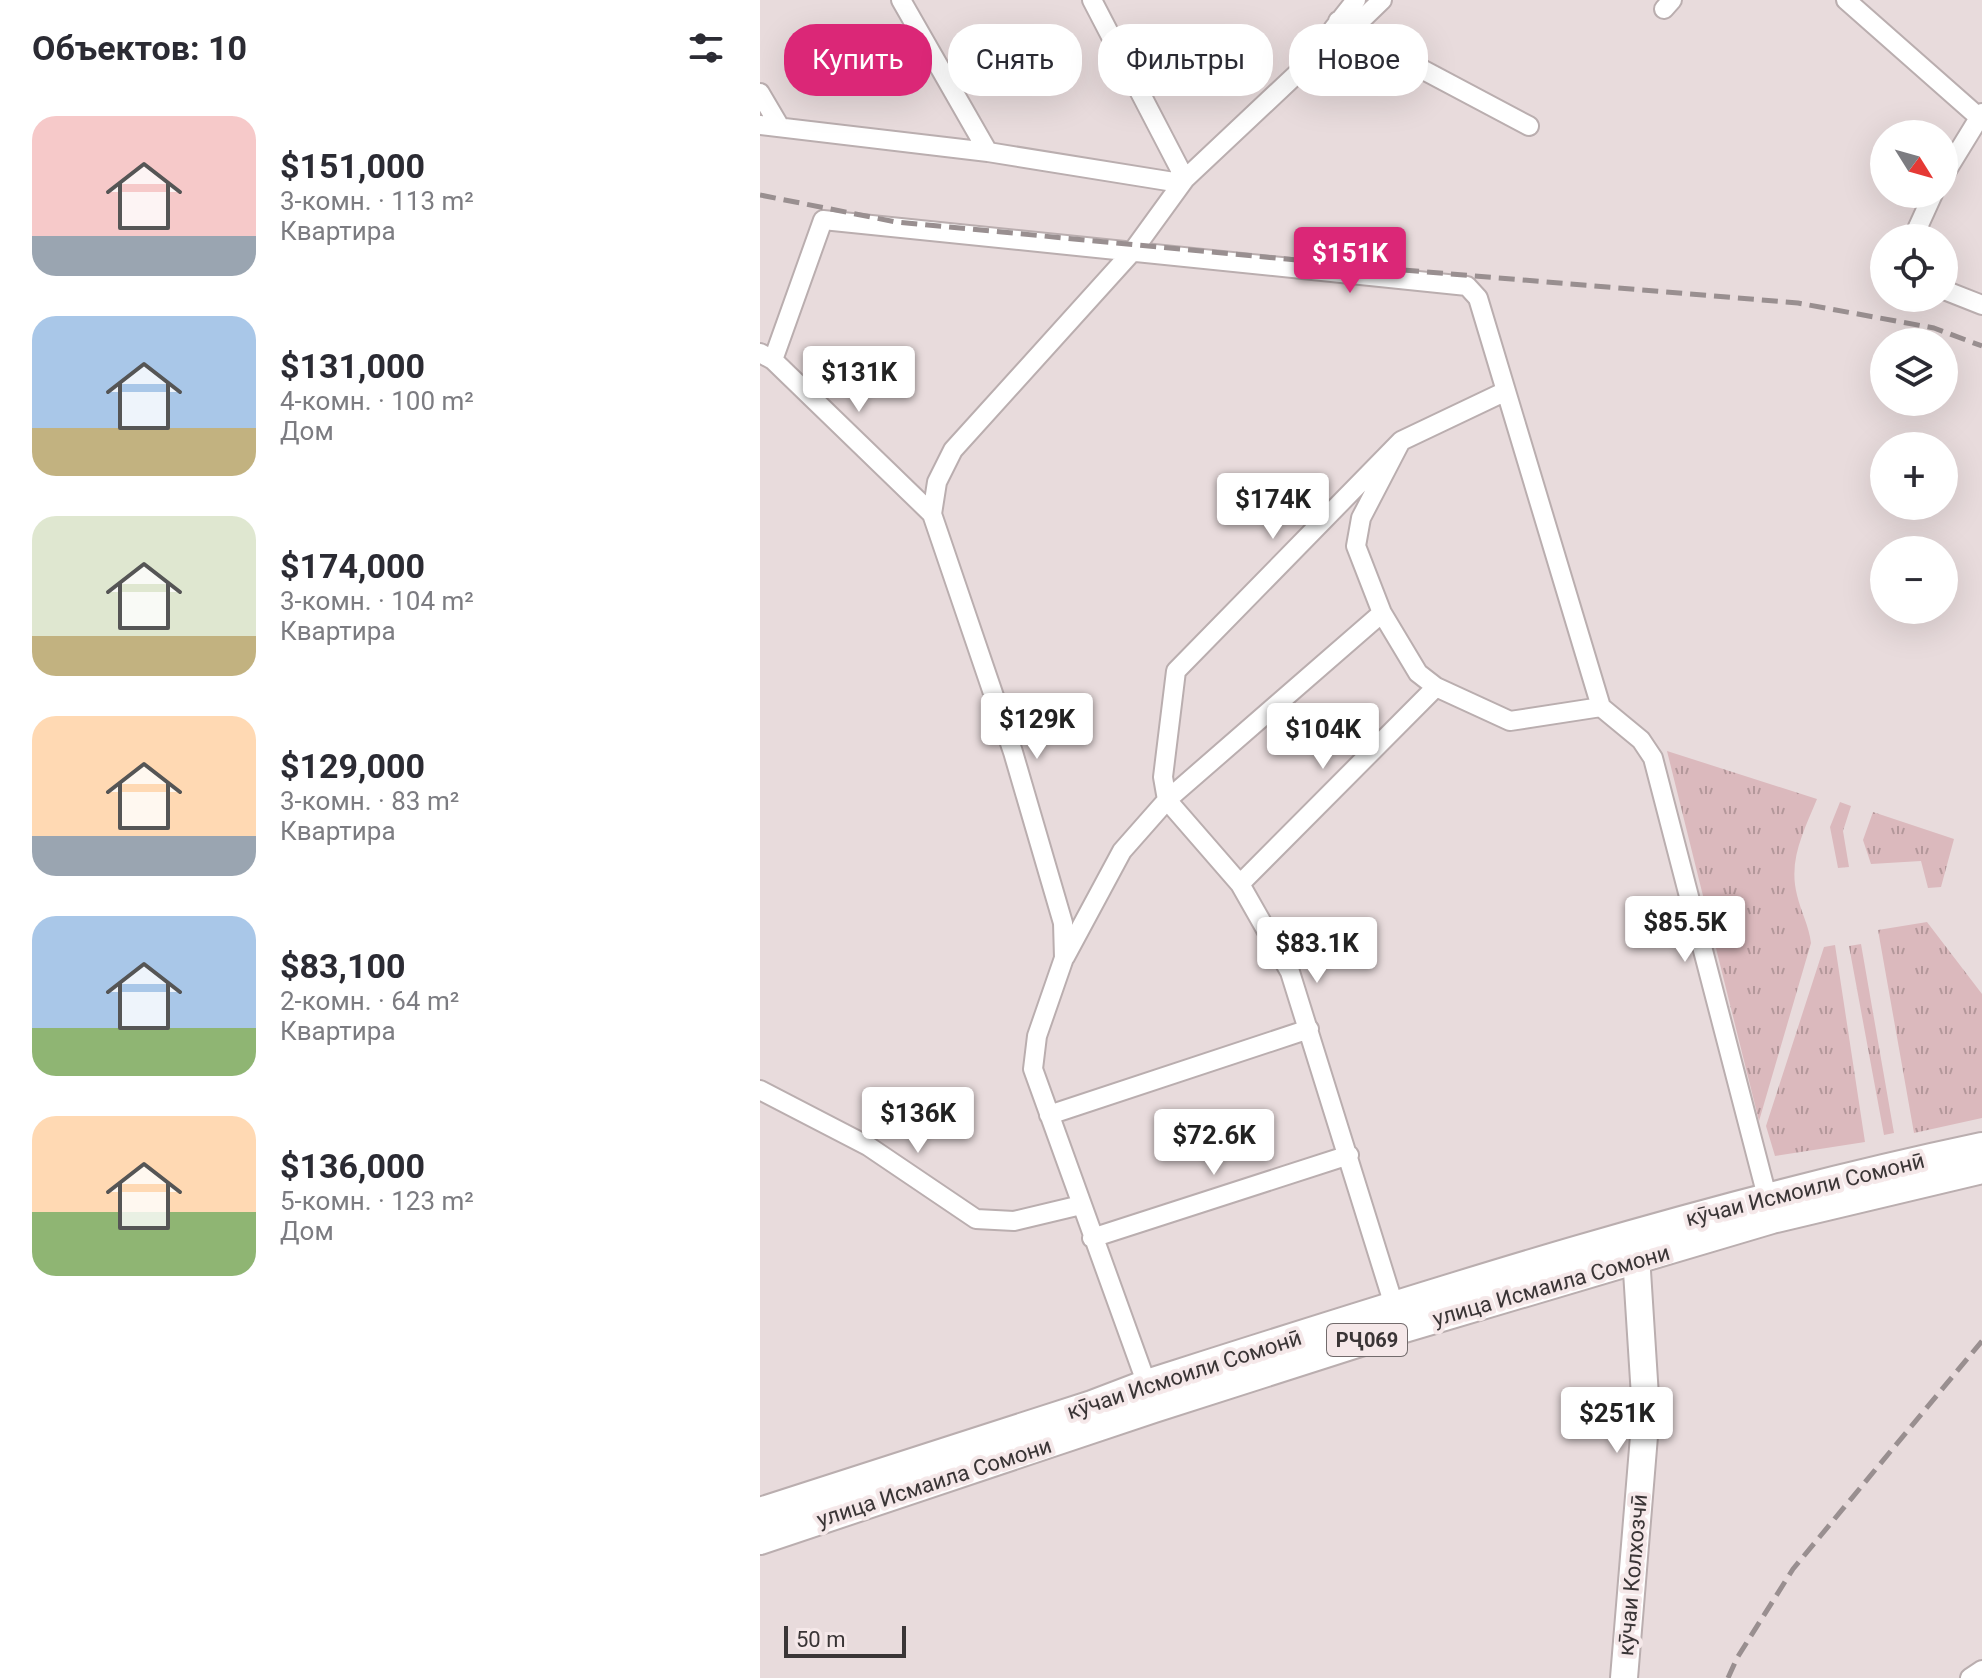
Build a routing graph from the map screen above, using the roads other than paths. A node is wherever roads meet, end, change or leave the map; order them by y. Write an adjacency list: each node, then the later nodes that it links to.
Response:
1 (901, 0): 15 (street)
2 (1092, 0): 17 (street)
3 (1356, 0): 6 (street)
4 (1382, 0): 7 (street)
5 (1846, 0): 11 (street)
6 (1345, 24)
7 (1347, 24)
8 (1428, 71): 13 (street)
9 (1289, 81): 17 (street)
10 (760, 93): 14 (street)
11 (1981, 117): 16 (street)
12 (760, 125): 14 (street)
13 (1529, 126)
14 (780, 127): 15 (street)
15 (988, 152): 17 (street)
16 (1958, 153)
17 (1185, 179): 18 (street)
18 (1132, 252): 21 (street); 22 (street); 24 (street)
19 (1958, 296): 20 (street)
20 (1982, 305)
21 (767, 357): 24 (street)
22 (1504, 392): 23 (street); 27 (street)
23 (1401, 441): 25 (street); 28 (street)
24 (932, 514): 30 (street)
25 (1382, 613): 26 (street); 28 (street)
26 (1436, 687): 27 (street); 29 (street)
27 (1601, 707): 38 (street)
28 (1167, 800): 29 (street); 30 (street)
29 (1240, 884): 31 (street)
30 (1064, 958): 33 (street)
31 (1309, 1029): 33 (street); 35 (street)
32 (760, 1090): 37 (street)
33 (1049, 1115): 37 (street)
34 (1982, 1147): 38 (main road, кӯчаи Исмоили Сомонӣ / РҶ069)
35 (1349, 1155): 40 (street); 42 (street)
36 (1982, 1169): 38 (main road, улица Исмаила Сомони / РҶ069)
37 (1081, 1205): 40 (street)
38 (1770, 1208): 39 (main road, кӯчаи Исмоили Сомонӣ / РҶ069); 41 (main road, улица Исмаила Сомони / РҶ069)
39 (1634, 1232): 41 (main road, кӯчаи Колхозчӣ); 42 (main road, кӯчаи Исмоили Сомонӣ / РҶ069)
40 (1092, 1238): 43 (street)
41 (1636, 1261): 42 (main road, улица Исмаила Сомони / РҶ069); 47 (main road, кӯчаи Колхозчӣ)
42 (1398, 1317): 43 (main road, кӯчаи Исмоили Сомонӣ / РҶ069)
43 (1150, 1396): 44 (main road, кӯчаи Исмоили Сомонӣ / РҶ069); 45 (main road, улица Исмаила Сомони / РҶ069)
44 (760, 1512)
45 (760, 1540)
46 (1982, 1670): 48 (street)
47 (1624, 1678)
48 (1970, 1678)

